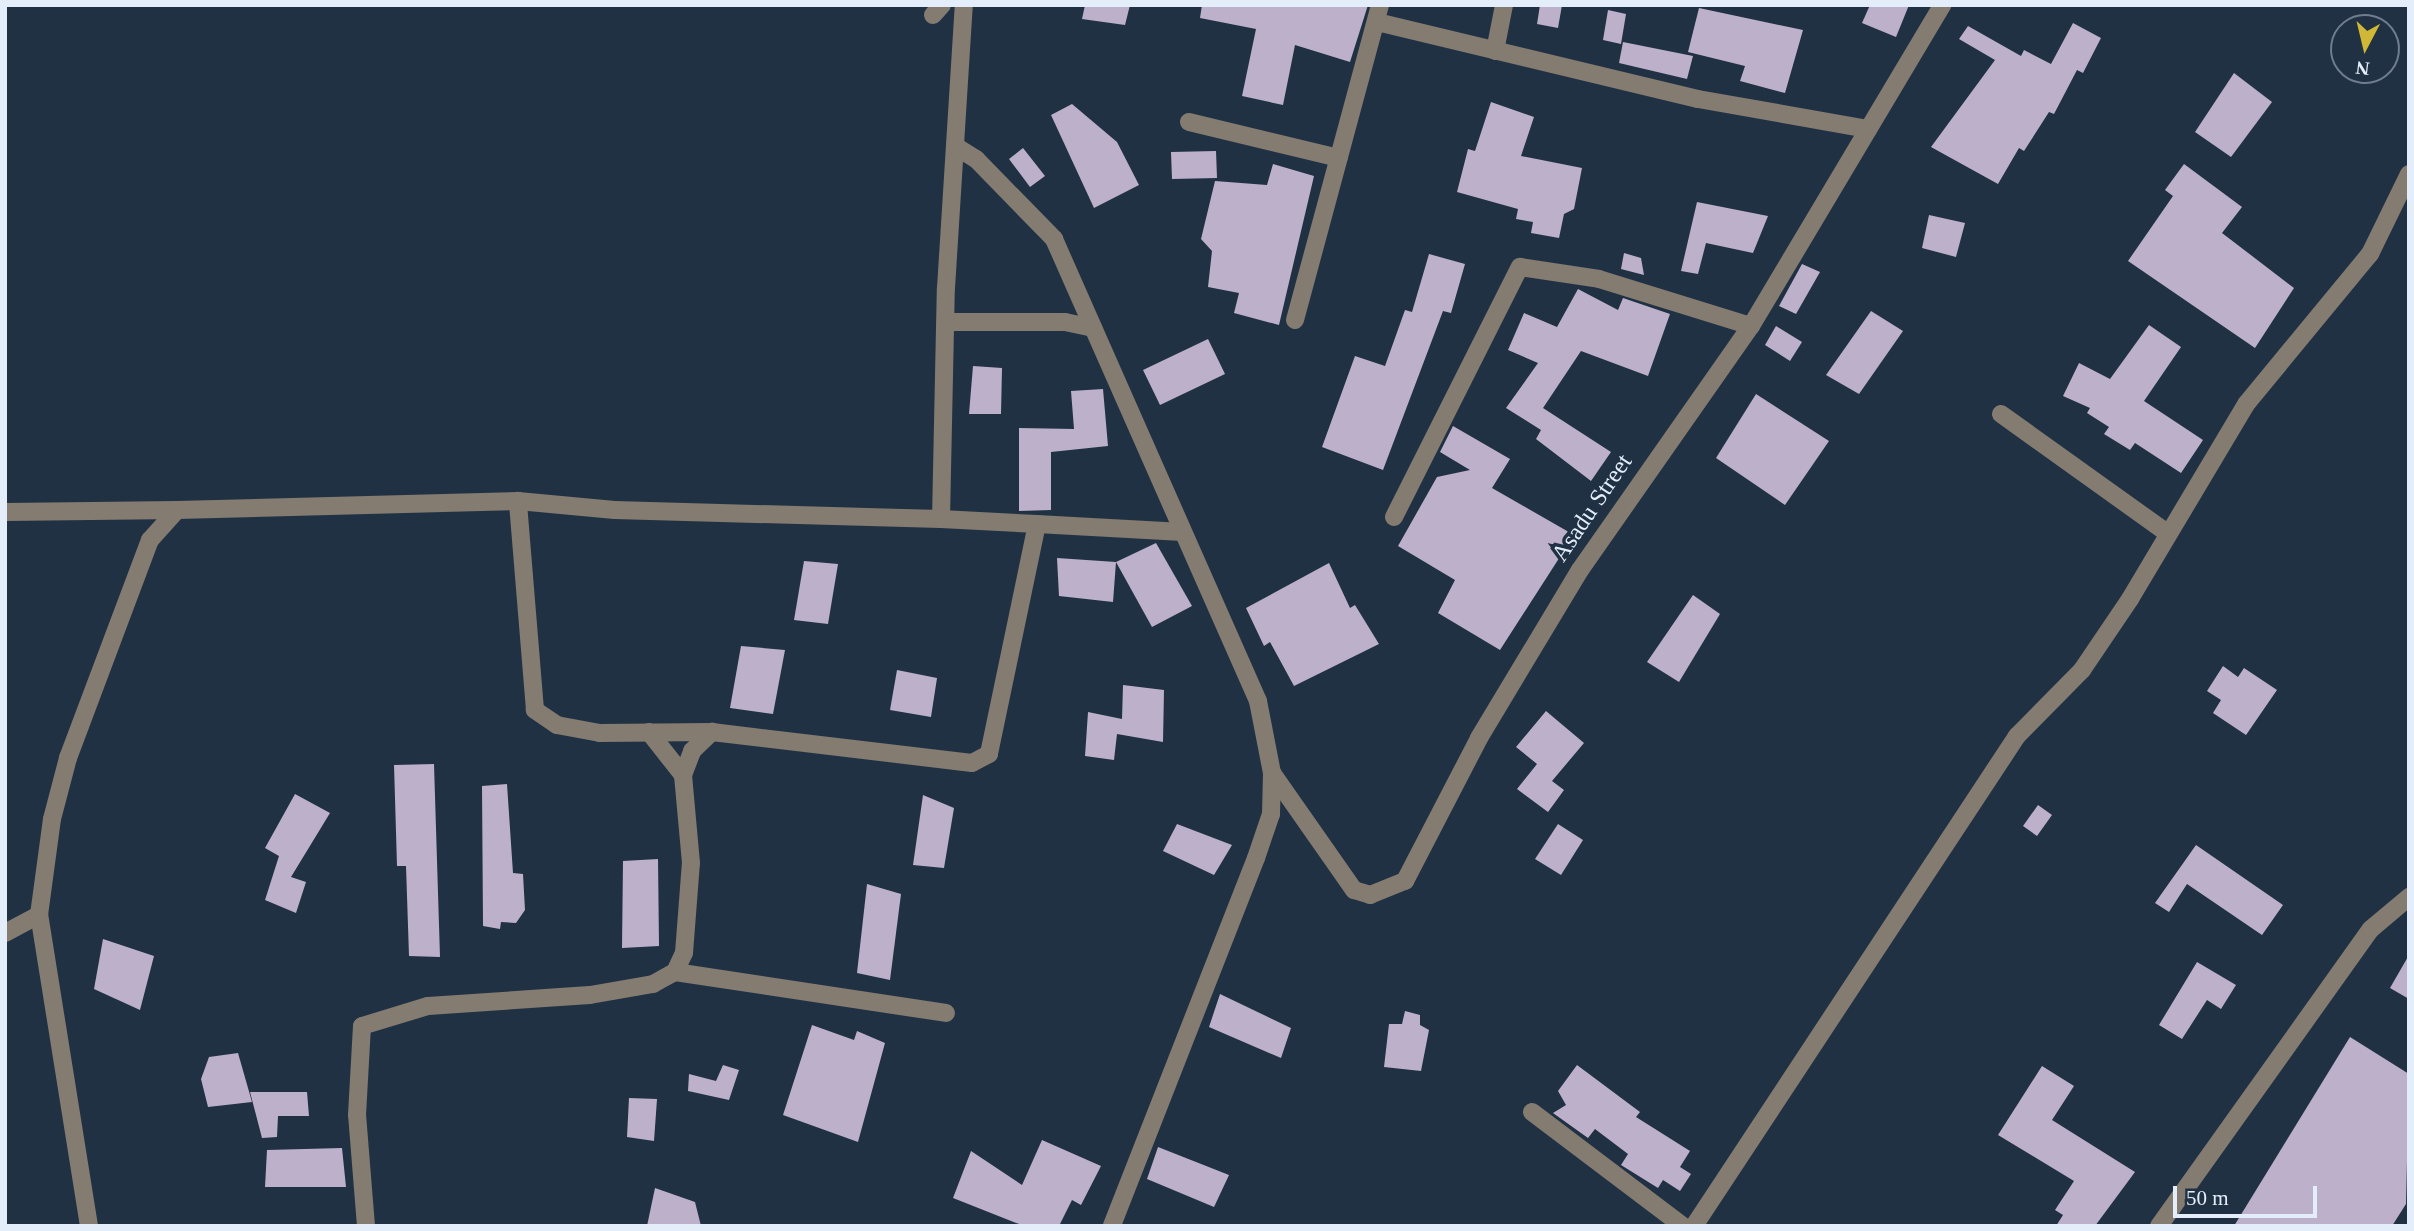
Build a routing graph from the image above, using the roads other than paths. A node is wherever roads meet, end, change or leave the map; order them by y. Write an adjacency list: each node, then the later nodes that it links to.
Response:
1 (964, 5): 8 (street)
2 (1504, 5): 5 (street)
3 (1942, 5): 7 (street, Asadu Street)
4 (1378, 13): 5 (street); 9 (street)
5 (1495, 51): 7 (street)
6 (1189, 122): 9 (street)
7 (1868, 129): 13 (street, Asadu Street)
8 (955, 146): 12 (street); 14 (street)
9 (1339, 158): 11 (street)
10 (2409, 174): 23 (street)
11 (1295, 320)
12 (948, 322): 14 (street); 20 (street)
13 (1751, 326): 19 (street); 26 (street, Asadu Street)
14 (1093, 328): 22 (street)
15 (2001, 414): 23 (street)
16 (518, 501): 17 (street); 20 (street); 24 (street)
17 (177, 510): 18 (street); 29 (street)
18 (5, 512)
19 (1394, 517)
20 (941, 519): 21 (street)
21 (1037, 524): 22 (street); 25 (street)
22 (1183, 532): 26 (street)
23 (2166, 532): 38 (street)
24 (649, 732): 25 (street); 27 (street)
25 (712, 732): 27 (street)
26 (1272, 773): 36 (street)
27 (683, 775): 31 (street)
28 (2409, 897): 39 (street)
29 (39, 915): 30 (street); 34 (street)
30 (5, 933)
31 (675, 972): 32 (street); 35 (street)
32 (946, 1013)
33 (1532, 1112): 37 (street)
34 (89, 1226)
35 (366, 1226)
36 (1112, 1226)
37 (1683, 1226)
38 (1694, 1226)
39 (2159, 1226)

